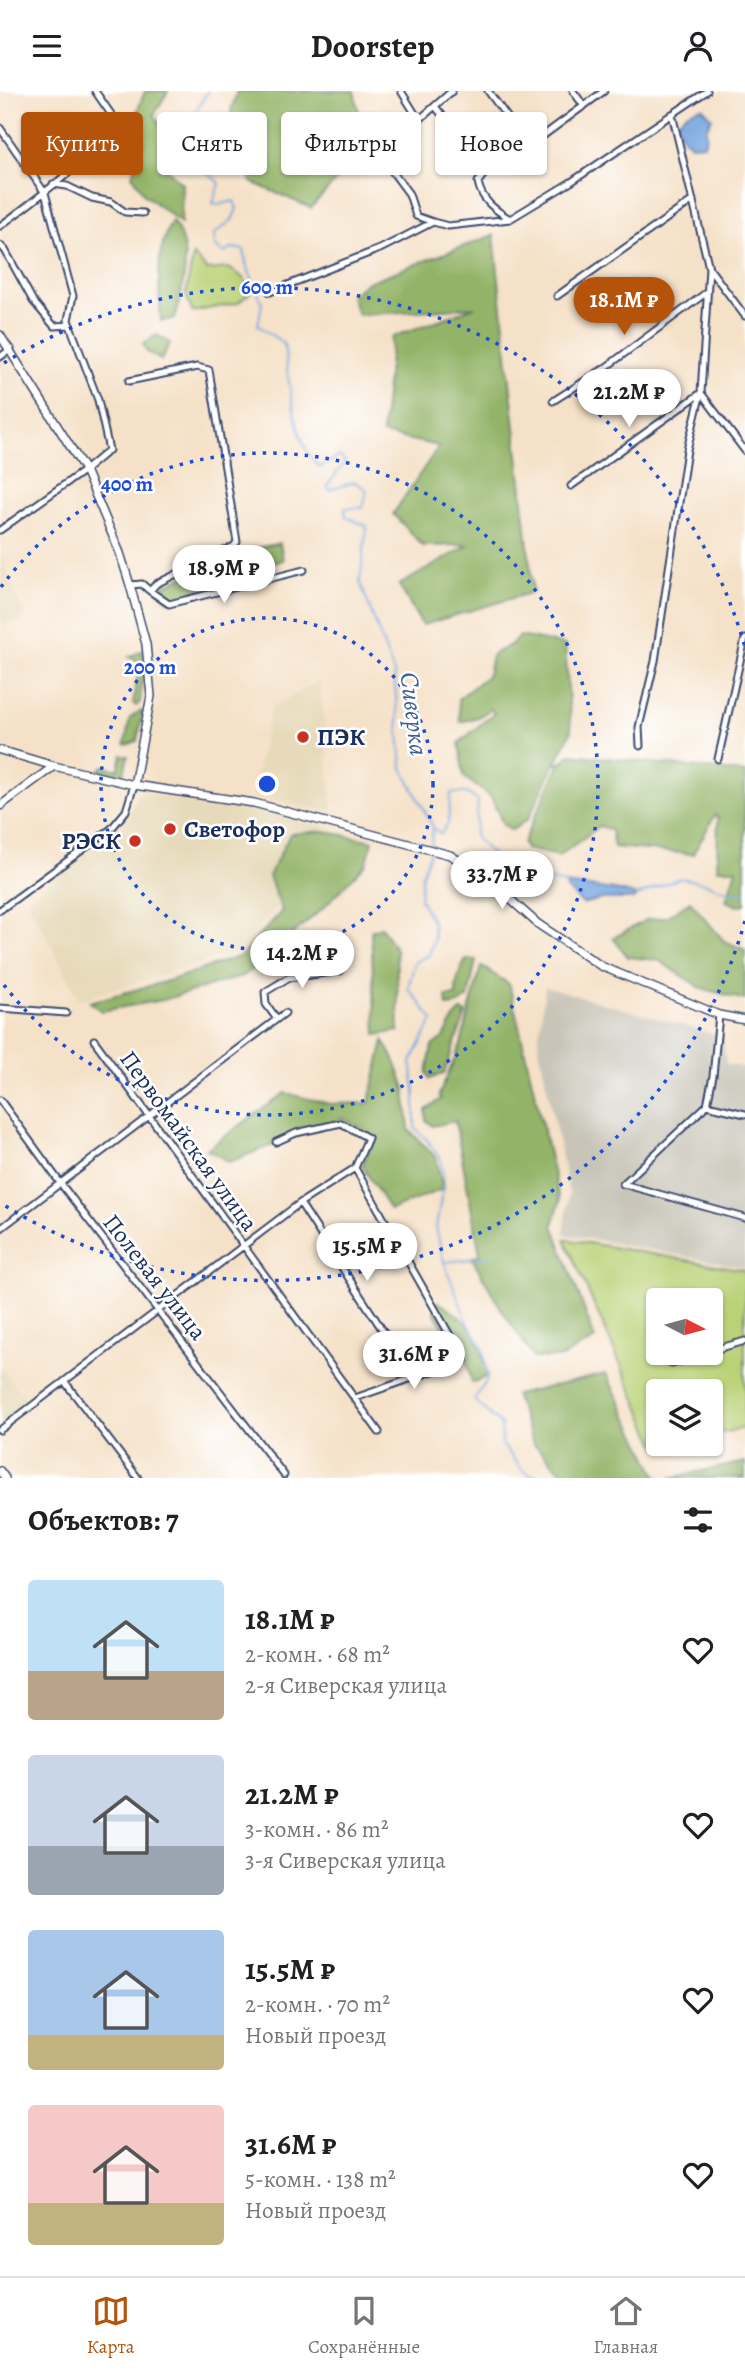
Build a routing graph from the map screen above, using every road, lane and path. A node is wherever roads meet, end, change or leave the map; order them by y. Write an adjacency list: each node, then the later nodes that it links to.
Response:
1 (95, 91): 19 (street)
2 (401, 91): 10 (street)
3 (452, 91): 8 (street)
4 (488, 91): 12 (street)
5 (573, 91): 9 (street)
6 (604, 91): 9 (street)
7 (707, 91): 13 (street)
8 (435, 106): 11 (street); 14 (street)
9 (584, 106): 16 (street)
10 (414, 112)
11 (440, 112)
12 (503, 112)
13 (672, 114): 21 (street); 23 (street)
14 (421, 118)
15 (0, 128): 20 (street)
16 (547, 131)
17 (395, 175): 24 (street)
18 (484, 175): 23 (street)
19 (53, 184): 20 (street); 22 (street)
20 (45, 193): 25 (street); 32 (street)
21 (693, 200): 27 (street); 30 (street)
22 (143, 213)
23 (510, 219): 24 (street)
24 (433, 222): 28 (street)
25 (0, 226)
26 (0, 245): 32 (street)
27 (709, 268): 29 (street); 31 (street)
28 (270, 292)
29 (707, 292): 37 (street); 38 (street)
30 (557, 296)
31 (745, 316)
32 (70, 325): 40 (street)
33 (0, 335): 34 (main road)
34 (11, 349): 35 (street); 40 (main road)
35 (0, 357)
36 (129, 381): 45 (street)
37 (701, 393): 39 (street); 41 (street); 47 (street)
38 (553, 401)
39 (745, 451)
40 (85, 470): 42 (street); 44 (main road)
41 (571, 487)
42 (0, 530)
43 (304, 570): 45 (street)
44 (130, 585): 45 (street); 51 (main road)
45 (150, 591)
46 (745, 639): 49 (street)
47 (640, 745)
48 (0, 750): 50 (main road)
49 (718, 759)
50 (54, 766): 51 (main road); 52 (main road)
51 (134, 785): 53 (street); 58 (main road)
52 (0, 806)
53 (0, 910)
54 (340, 971): 59 (street)
55 (0, 1009): 56 (street)
56 (66, 1013)
57 (285, 1013): 59 (street)
58 (719, 1015): 60 (main road); 63 (street)
59 (277, 1019): 65 (street)
60 (745, 1020)
61 (94, 1040): 65 (street, Первомайская улица)
62 (0, 1100): 68 (street, Полевая улица)
63 (706, 1105): 64 (street); 70 (street)
64 (745, 1114)
65 (150, 1116): 68 (street); 72 (street, Первомайская улица)
66 (276, 1142): 67 (street)
67 (355, 1168): 69 (street); 76 (street)
68 (61, 1184): 71 (street); 73 (street, Полевая улица)
69 (300, 1203): 72 (street); 76 (street)
70 (745, 1218)
71 (0, 1229)
72 (243, 1246): 73 (street); 78 (street, Первомайская улица)
73 (158, 1310): 77 (street); 82 (street, Полевая улица)
74 (745, 1341): 75 (street)
75 (723, 1347)
76 (413, 1377): 78 (street)
77 (65, 1382): 79 (street); 84 (street)
78 (355, 1398): 80 (street, Первомайская улица)
79 (0, 1430)
80 (379, 1432)
81 (0, 1471): 83 (main road)
82 (284, 1475)
83 (5, 1478)
84 (138, 1478)

